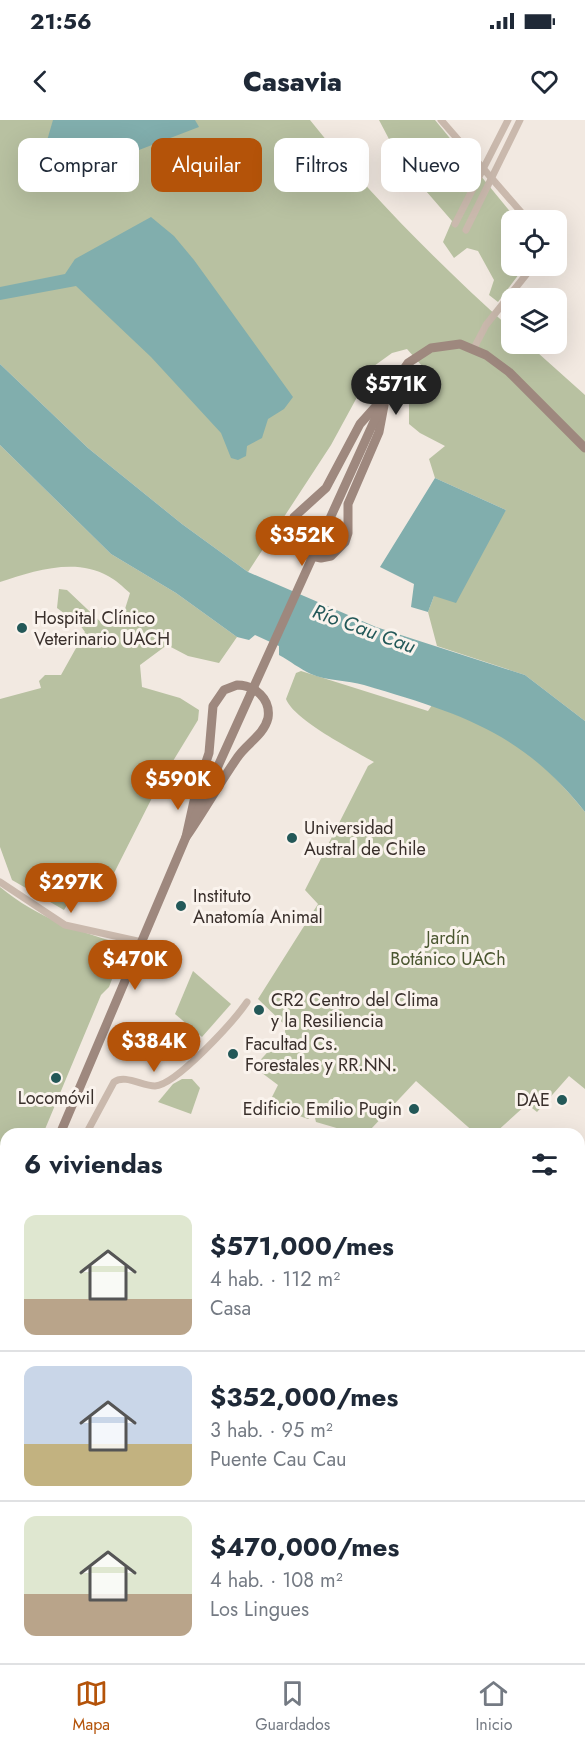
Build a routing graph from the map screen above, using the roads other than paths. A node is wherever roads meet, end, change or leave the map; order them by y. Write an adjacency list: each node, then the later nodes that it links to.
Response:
1 (441, 120): 4 (street)
2 (508, 120): 4 (street)
3 (520, 120): 5 (street)
4 (483, 171): 5 (street); 7 (street)
5 (491, 180): 6 (street); 8 (street)
6 (519, 210)
7 (455, 224)
8 (466, 230)
9 (525, 276): 10 (street)
10 (474, 348): 11 (main road); 12 (main road)
11 (386, 395): 11 (main road); 13 (main road, bridge)
12 (585, 448)
13 (186, 837): 13 (main road); 15 (main road)
14 (0, 882): 15 (street)
15 (142, 942): 17 (main road)
16 (247, 1002): 18 (street)
17 (63, 1128)
18 (89, 1128)

